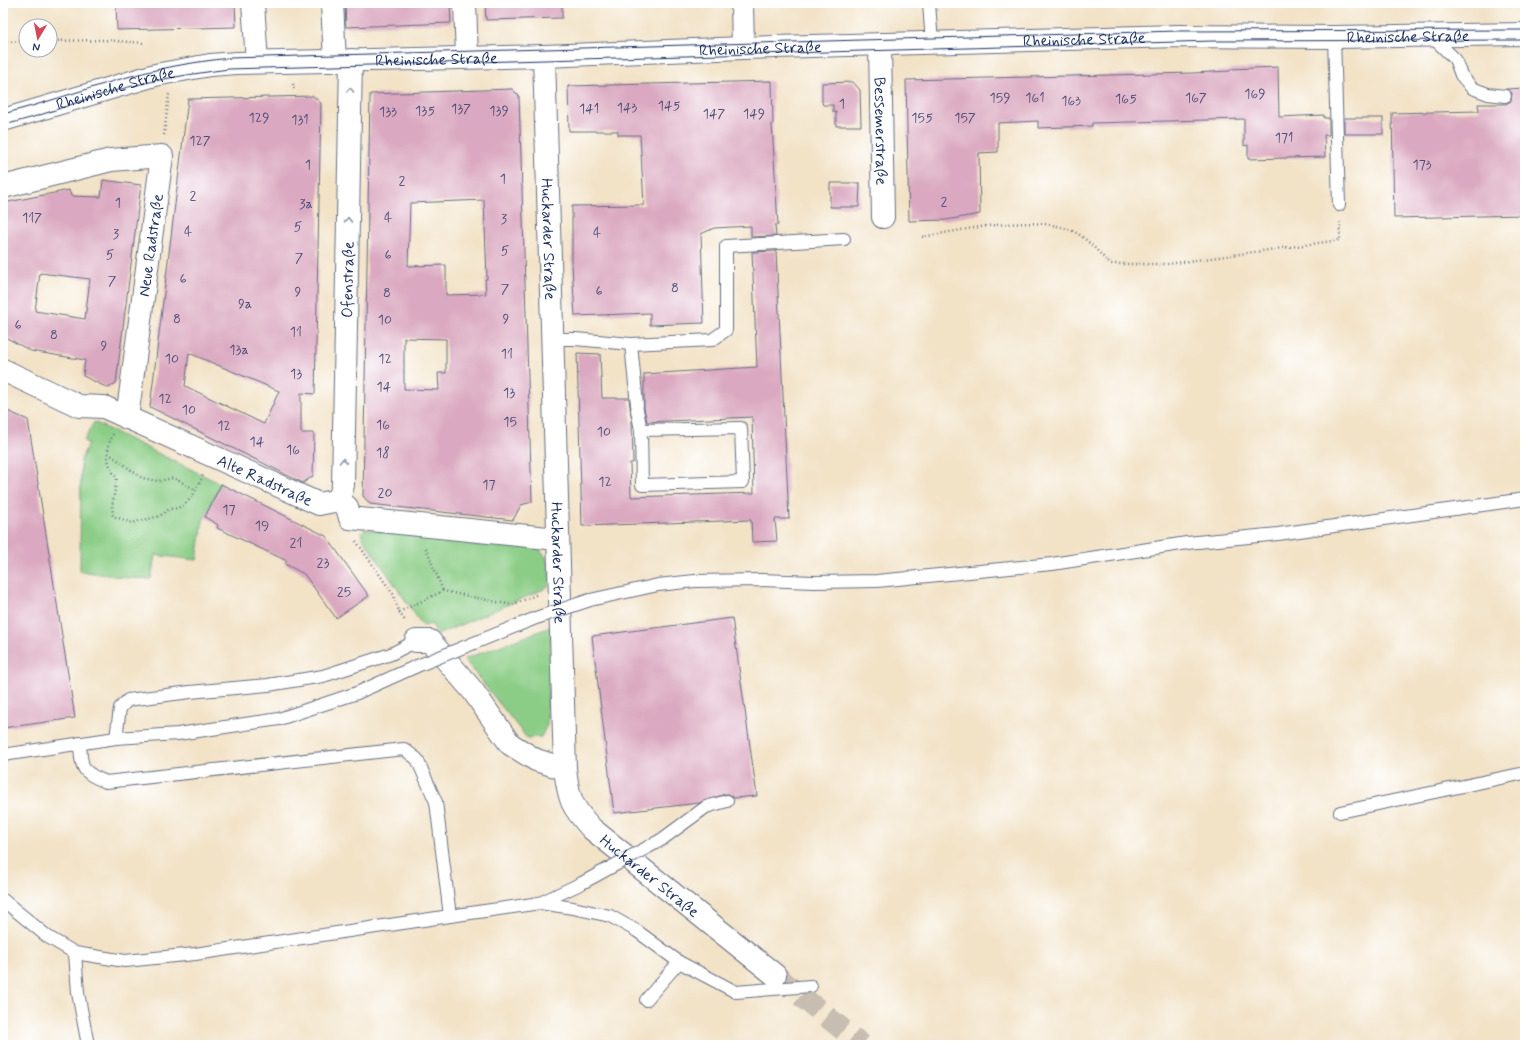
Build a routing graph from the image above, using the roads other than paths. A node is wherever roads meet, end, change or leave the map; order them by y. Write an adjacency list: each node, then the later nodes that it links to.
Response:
1 (253, 3): 15 (street)
2 (332, 3): 14 (street, Ofenstraße)
3 (465, 3): 13 (street)
4 (742, 3): 11 (street)
5 (929, 3): 9 (lane)
6 (1525, 34): 7 (street, Rheinische Straße)
7 (1430, 36): 8 (street, Rheinische Straße); 16 (lane)
8 (1334, 37): 9 (street, Rheinische Straße); 19 (lane)
9 (932, 43): 10 (street, Rheinische Straße)
10 (880, 44): 11 (street, Rheinische Straße); 20 (street, Bessemerstraße)
11 (743, 48): 12 (street, Rheinische Straße)
12 (544, 56): 13 (street, Rheinische Straße); 22 (street, Huckarder Straße)
13 (467, 57): 14 (street, Rheinische Straße)
14 (343, 60): 15 (street, Rheinische Straße); 28 (street, Ofenstraße, one-way to 14)
15 (257, 62): 17 (street, Rheinische Straße)
16 (1505, 96)
17 (3, 120)
18 (3, 187): 25 (street, Neue Radstraße)
19 (1339, 206)
20 (883, 217)
21 (844, 239): 23 (lane)
22 (552, 339): 23 (lane); 29 (street, Huckarder Straße)
23 (631, 344): 26 (lane)
24 (3, 370): 25 (street, Alte Radstraße)
25 (127, 418): 28 (street, Alte Radstraße)
26 (640, 430): 26 (lane)
27 (1525, 499): 31 (lane, bridge)
28 (345, 509): 29 (street, Alte Radstraße)
29 (558, 539): 34 (street, Huckarder Straße)
30 (416, 641): 31 (lane); 34 (street)
31 (116, 738): 32 (lane)
32 (80, 743): 33 (lane); 40 (lane)
33 (3, 755)
34 (565, 769): 43 (street, Huckarder Straße)
35 (1525, 773): 37 (lane)
36 (727, 801): 39 (lane, bridge)
37 (1340, 812)
38 (3, 900): 41 (lane)
39 (540, 903): 40 (lane); 42 (lane)
40 (450, 916): 41 (lane)
41 (74, 953): 46 (lane)
42 (679, 962): 44 (lane); 45 (lane)
43 (775, 975)
44 (811, 986)
45 (646, 1000)
46 (88, 1045)

